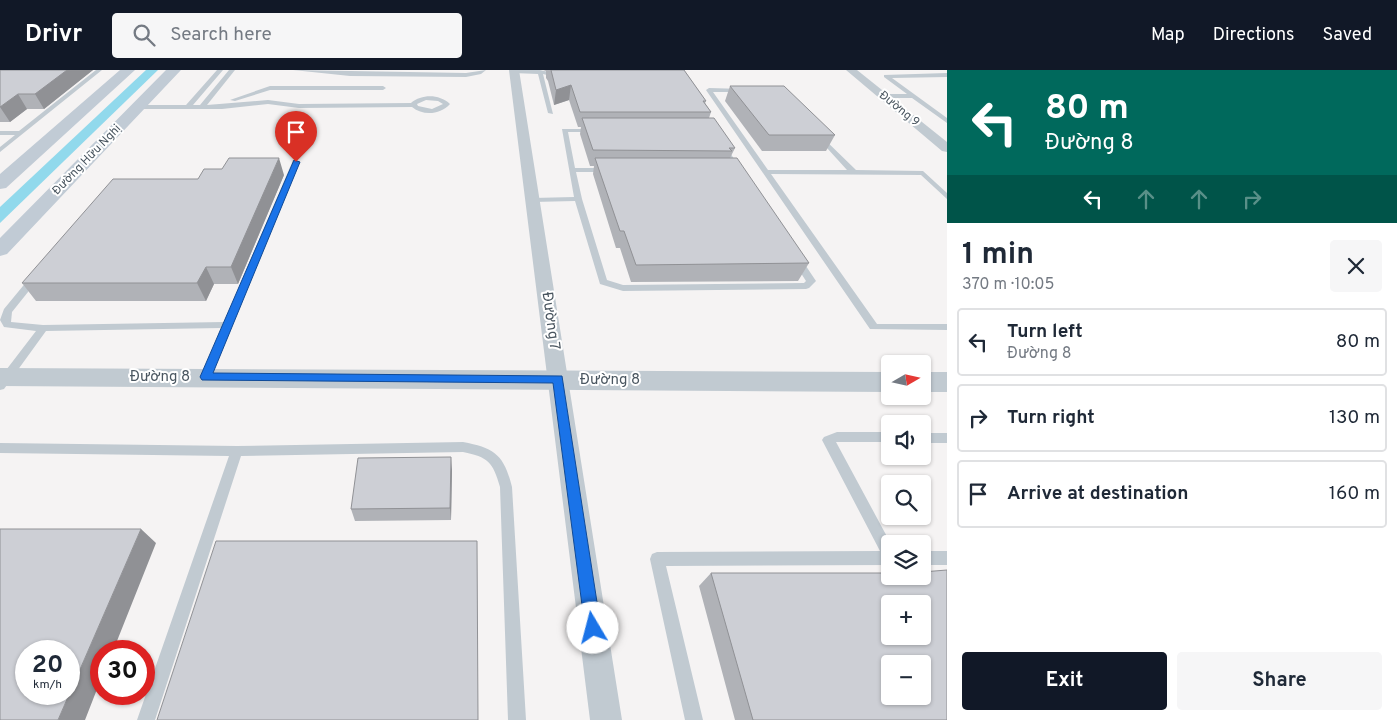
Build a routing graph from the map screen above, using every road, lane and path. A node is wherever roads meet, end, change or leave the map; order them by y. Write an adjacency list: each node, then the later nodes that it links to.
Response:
1 (100, 70): 26 (lane)
2 (128, 70): 36 (main road)
3 (174, 70): 19 (main road, Đường Hữu Nghị)
4 (220, 70): 20 (lane)
5 (232, 70): 21 (lane)
6 (296, 70): 7 (lane)
7 (483, 70)
8 (851, 70): 16 (street, Đường 9)
9 (515, 71): 10 (lane); 39 (street, Đường 7)
10 (540, 72): 11 (lane); 22 (lane)
11 (548, 72): 13 (lane)
12 (947, 75): 17 (lane)
13 (565, 76)
14 (383, 88): 21 (lane)
15 (746, 90): 34 (lane)
16 (884, 96): 17 (lane); 27 (street, Đường 9)
17 (914, 96): 23 (lane)
18 (414, 105): 21 (lane)
19 (138, 107): 20 (lane); 40 (main road, Đường Hữu Nghị)
20 (188, 107): 21 (lane)
21 (202, 107)
22 (551, 113)
23 (947, 121)
24 (814, 132): 35 (lane)
25 (0, 133): 26 (lane)
26 (21, 133): 28 (lane)
27 (947, 148)
28 (0, 150)
29 (296, 162): 42 (lane)
30 (572, 170): 31 (lane); 33 (lane); 38 (lane)
31 (621, 170)
32 (728, 171): 33 (lane)
33 (738, 171): 38 (lane)
34 (766, 172): 35 (lane); 43 (lane)
35 (854, 173): 37 (lane)
36 (0, 184)
37 (947, 197)
38 (578, 199): 39 (lane)
39 (533, 200): 46 (street, Đường 7)
40 (0, 250)
41 (41, 270): 44 (lane)
42 (227, 325): 44 (lane); 45 (lane)
43 (947, 327)
44 (43, 328): 47 (lane)
45 (206, 377): 46 (street, Đường 8); 47 (street, Đường 8)
46 (558, 379): 48 (street, Đường 8); 62 (street, Đường 7)
47 (2, 380)
48 (881, 382)
49 (931, 382): 50 (street)
50 (947, 382)
51 (881, 438): 56 (lane)
52 (931, 438): 53 (lane)
53 (947, 438)
54 (0, 448): 55 (lane)
55 (237, 451): 60 (lane); 61 (lane)
56 (881, 539)
57 (881, 556): 63 (lane)
58 (931, 558): 59 (lane)
59 (947, 558)
60 (146, 720)
61 (517, 720)
62 (606, 720)
63 (694, 720)

